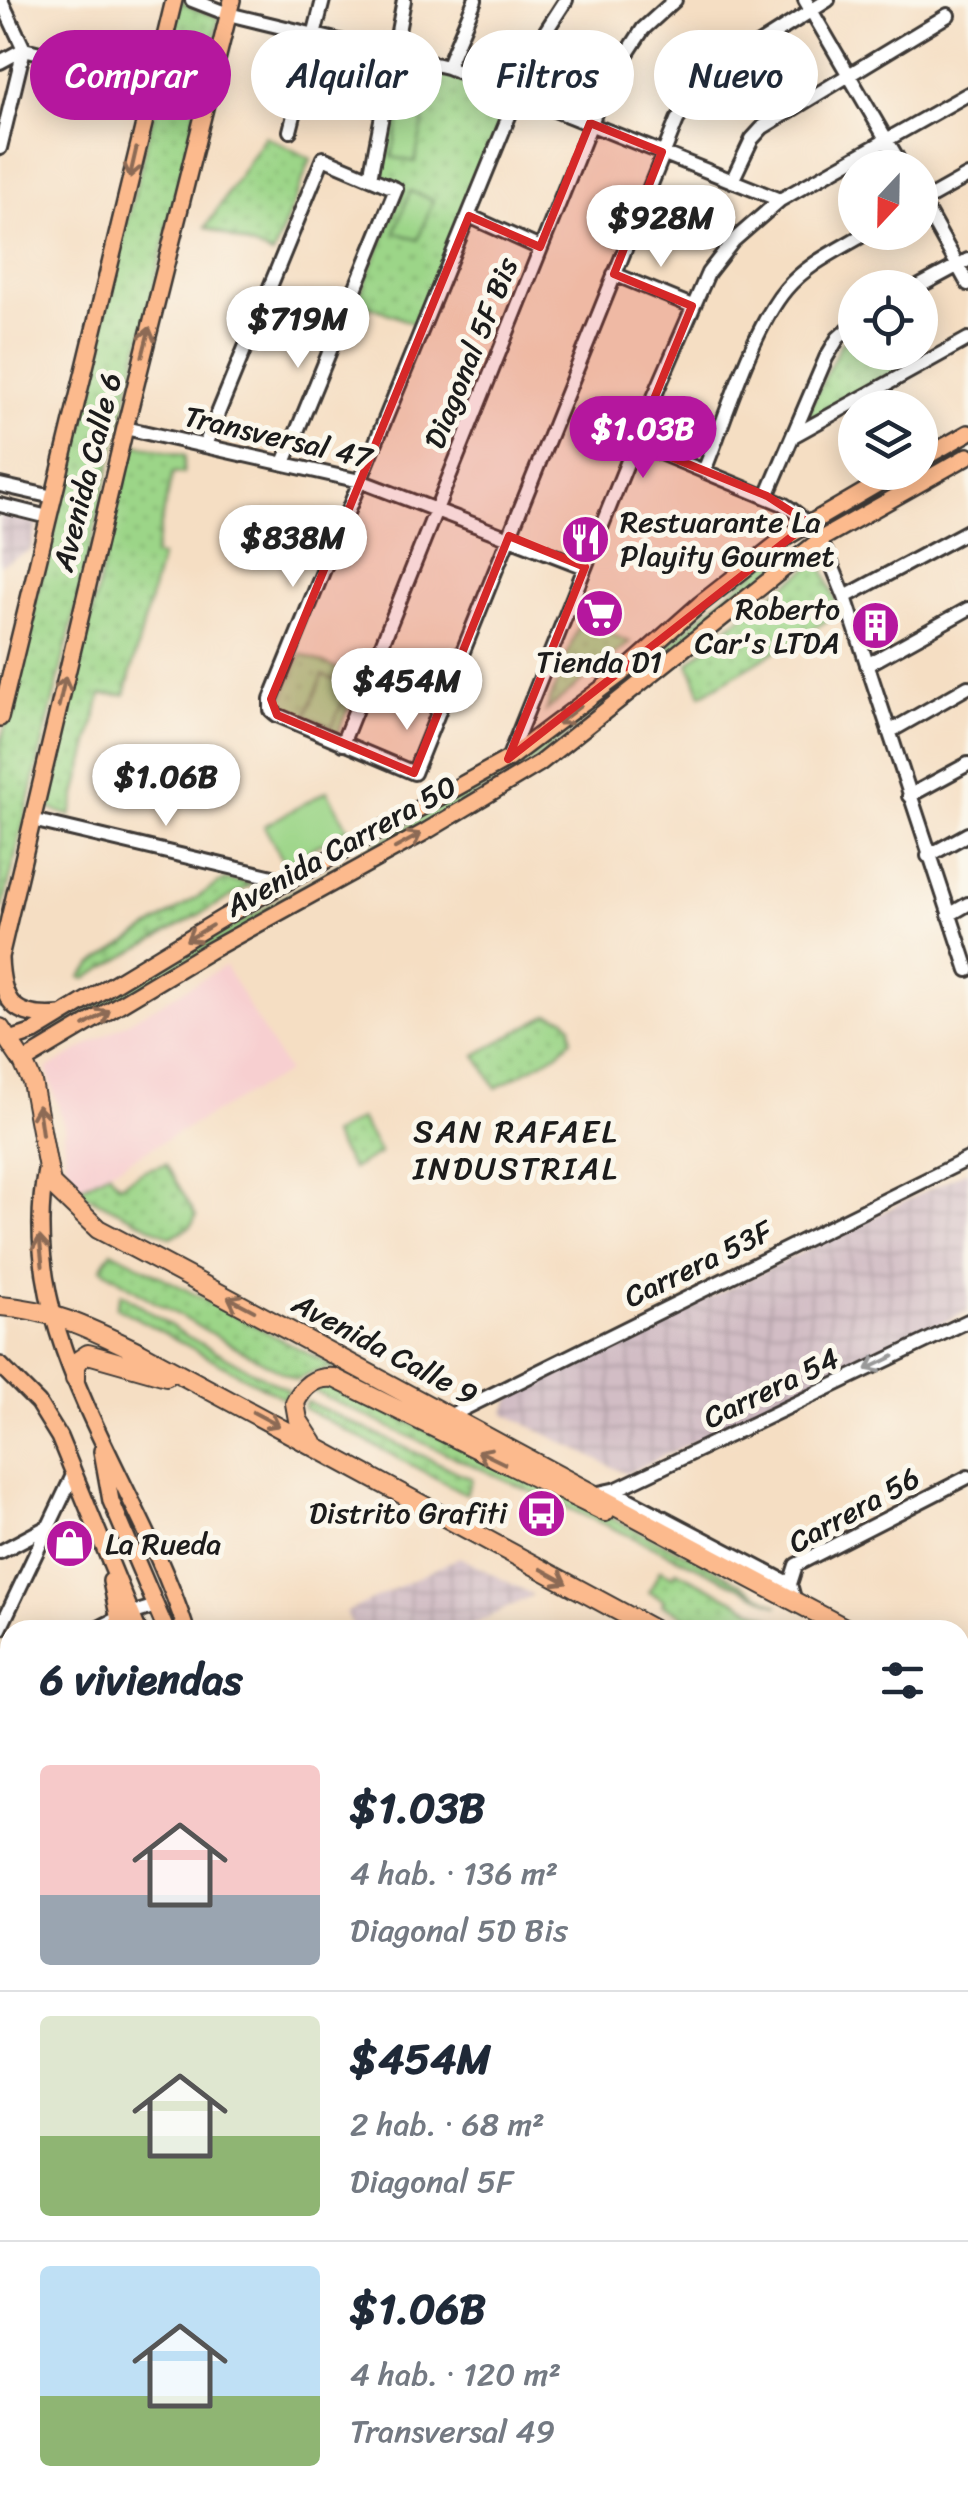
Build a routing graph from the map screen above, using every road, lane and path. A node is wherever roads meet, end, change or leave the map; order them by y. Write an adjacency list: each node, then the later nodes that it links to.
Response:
1 (1, 0): 18 (street)
2 (174, 0): 13 (main road, Avenida Calle 6)
3 (192, 0): 11 (street)
4 (323, 0): 15 (street)
5 (404, 0): 16 (street)
6 (475, 0): 22 (street)
7 (566, 0): 17 (street)
8 (675, 0): 31 (street, Diagonal 5F Bis)
9 (828, 0): 10 (street)
10 (808, 5): 24 (street); 36 (street)
11 (230, 7): 14 (street); 53 (main road, Avenida Calle 6, one-way to 11)
12 (948, 15): 24 (street)
13 (166, 30)
14 (302, 30)
15 (315, 30)
16 (397, 30)
17 (547, 30)
18 (24, 49): 19 (street); 20 (street); 34 (street)
19 (30, 50)
20 (0, 62)
21 (442, 66): 22 (street)
22 (446, 67): 23 (street)
23 (462, 73)
24 (849, 74): 33 (street); 39 (street)
25 (968, 94): 33 (street)
26 (144, 120): 66 (main road, Avenida Calle 6, one-way to 66)
27 (293, 120): 32 (street)
28 (380, 120): 38 (street)
29 (508, 120): 42 (street)
30 (583, 120): 31 (street)
31 (590, 123): 36 (street); 44 (street, Diagonal 5F Bis)
32 (290, 131)
33 (887, 138): 35 (street); 41 (street)
34 (0, 148)
35 (893, 150)
36 (662, 152): 39 (street); 47 (street)
37 (968, 176): 40 (street)
38 (370, 178): 57 (street); 60 (street)
39 (732, 181): 41 (street)
40 (938, 192)
41 (780, 200): 50 (street)
42 (469, 216): 44 (street); 62 (street)
43 (938, 226): 46 (street)
44 (540, 248): 68 (street, Diagonal 5F Bis)
45 (838, 249): 61 (street)
46 (963, 263): 48 (street); 49 (street)
47 (614, 274): 50 (street); 72 (street)
48 (938, 276)
49 (968, 284)
50 (692, 306): 56 (street)
51 (838, 338): 55 (street)
52 (968, 339): 55 (street)
53 (125, 428): 57 (street, Transversal 47); 85 (main road, Avenida Calle 6, one-way to 53)
54 (968, 433): 58 (main road)
55 (794, 436): 65 (street)
56 (636, 443): 61 (street); 74 (street)
57 (205, 445): 60 (street, Transversal 47)
58 (938, 450)
59 (968, 456): 73 (main road, Avenida Carrera 50)
60 (284, 464): 62 (street, Transversal 47)
61 (704, 471): 65 (street)
62 (360, 481): 68 (street, Transversal 47); 81 (street)
63 (0, 485): 66 (street)
64 (867, 490): 70 (main road, Avenida Carrera 50)
65 (767, 496): 70 (street)
66 (53, 498): 69 (main road, Avenida Calle 6)
67 (0, 505): 69 (street)
68 (435, 507): 72 (street, Transversal 47); 81 (street, Diagonal 5F Bis)
69 (48, 518): 79 (main road, Avenida Calle 6)
70 (809, 523): 73 (street); 82 (main road, Avenida Carrera 50, one-way to 82)
71 (968, 531): 75 (street)
72 (510, 536): 74 (street, Transversal 47); 81 (street)
73 (820, 539): 75 (street); 95 (main road, Avenida Carrera 50, one-way to 73)
74 (585, 567): 82 (street)
75 (845, 597): 77 (street)
76 (968, 609): 77 (street)
77 (867, 665): 80 (street)
78 (968, 687): 80 (street)
79 (0, 718)
80 (889, 732): 84 (street)
81 (342, 744)
82 (508, 759): 88 (main road, Avenida Carrera 50)
83 (968, 764): 84 (street)
84 (909, 796): 87 (street)
85 (32, 820): 88 (street); 91 (main road, Avenida Calle 6)
86 (968, 834): 87 (street)
87 (928, 856): 90 (street)
88 (290, 881): 93 (main road, Avenida Carrera 50, one-way to 93)
89 (968, 904): 90 (street)
90 (949, 914): 92 (street)
91 (0, 958): 93 (main road)
92 (968, 970)
93 (64, 1015): 94 (main road, Avenida Carrera 50)
94 (5, 1034): 95 (highway)
95 (24, 1062): 97 (highway, one-way to 95)
96 (968, 1159): 104 (street, Carrera 53F)
97 (46, 1170): 99 (main road, one-way to 97); 104 (highway, Avenida Calle 9, one-way to 97)
98 (0, 1306): 99 (highway)
99 (52, 1315): 102 (main road); 103 (highway)
100 (968, 1321): 109 (street, Carrera 54, one-way to 109)
101 (0, 1365): 107 (main road)
102 (75, 1379): 103 (highway); 105 (main road)
103 (217, 1394): 106 (highway, one-way to 106)
104 (451, 1415): 110 (highway, Avenida Calle 9)
105 (97, 1426): 115 (main road); 120 (main road)
106 (315, 1446): 112 (highway, one-way to 106); 121 (highway, one-way to 121)
107 (74, 1473): 111 (street); 117 (main road)
108 (968, 1477): 114 (street, Carrera 56)
109 (612, 1491): 110 (street, Carrera 54); 114 (street)
110 (593, 1494): 112 (highway, Avenida Calle 9)
111 (47, 1527): 113 (street); 116 (street)
112 (676, 1540): 114 (highway, Avenida Calle 9)
113 (0, 1552)
114 (792, 1593): 122 (highway, Avenida Calle 9)
115 (156, 1606): 118 (street); 119 (main road)
116 (4, 1620)
117 (126, 1620)
118 (132, 1620)
119 (162, 1620)
120 (182, 1620)
121 (631, 1620)
122 (834, 1620)

